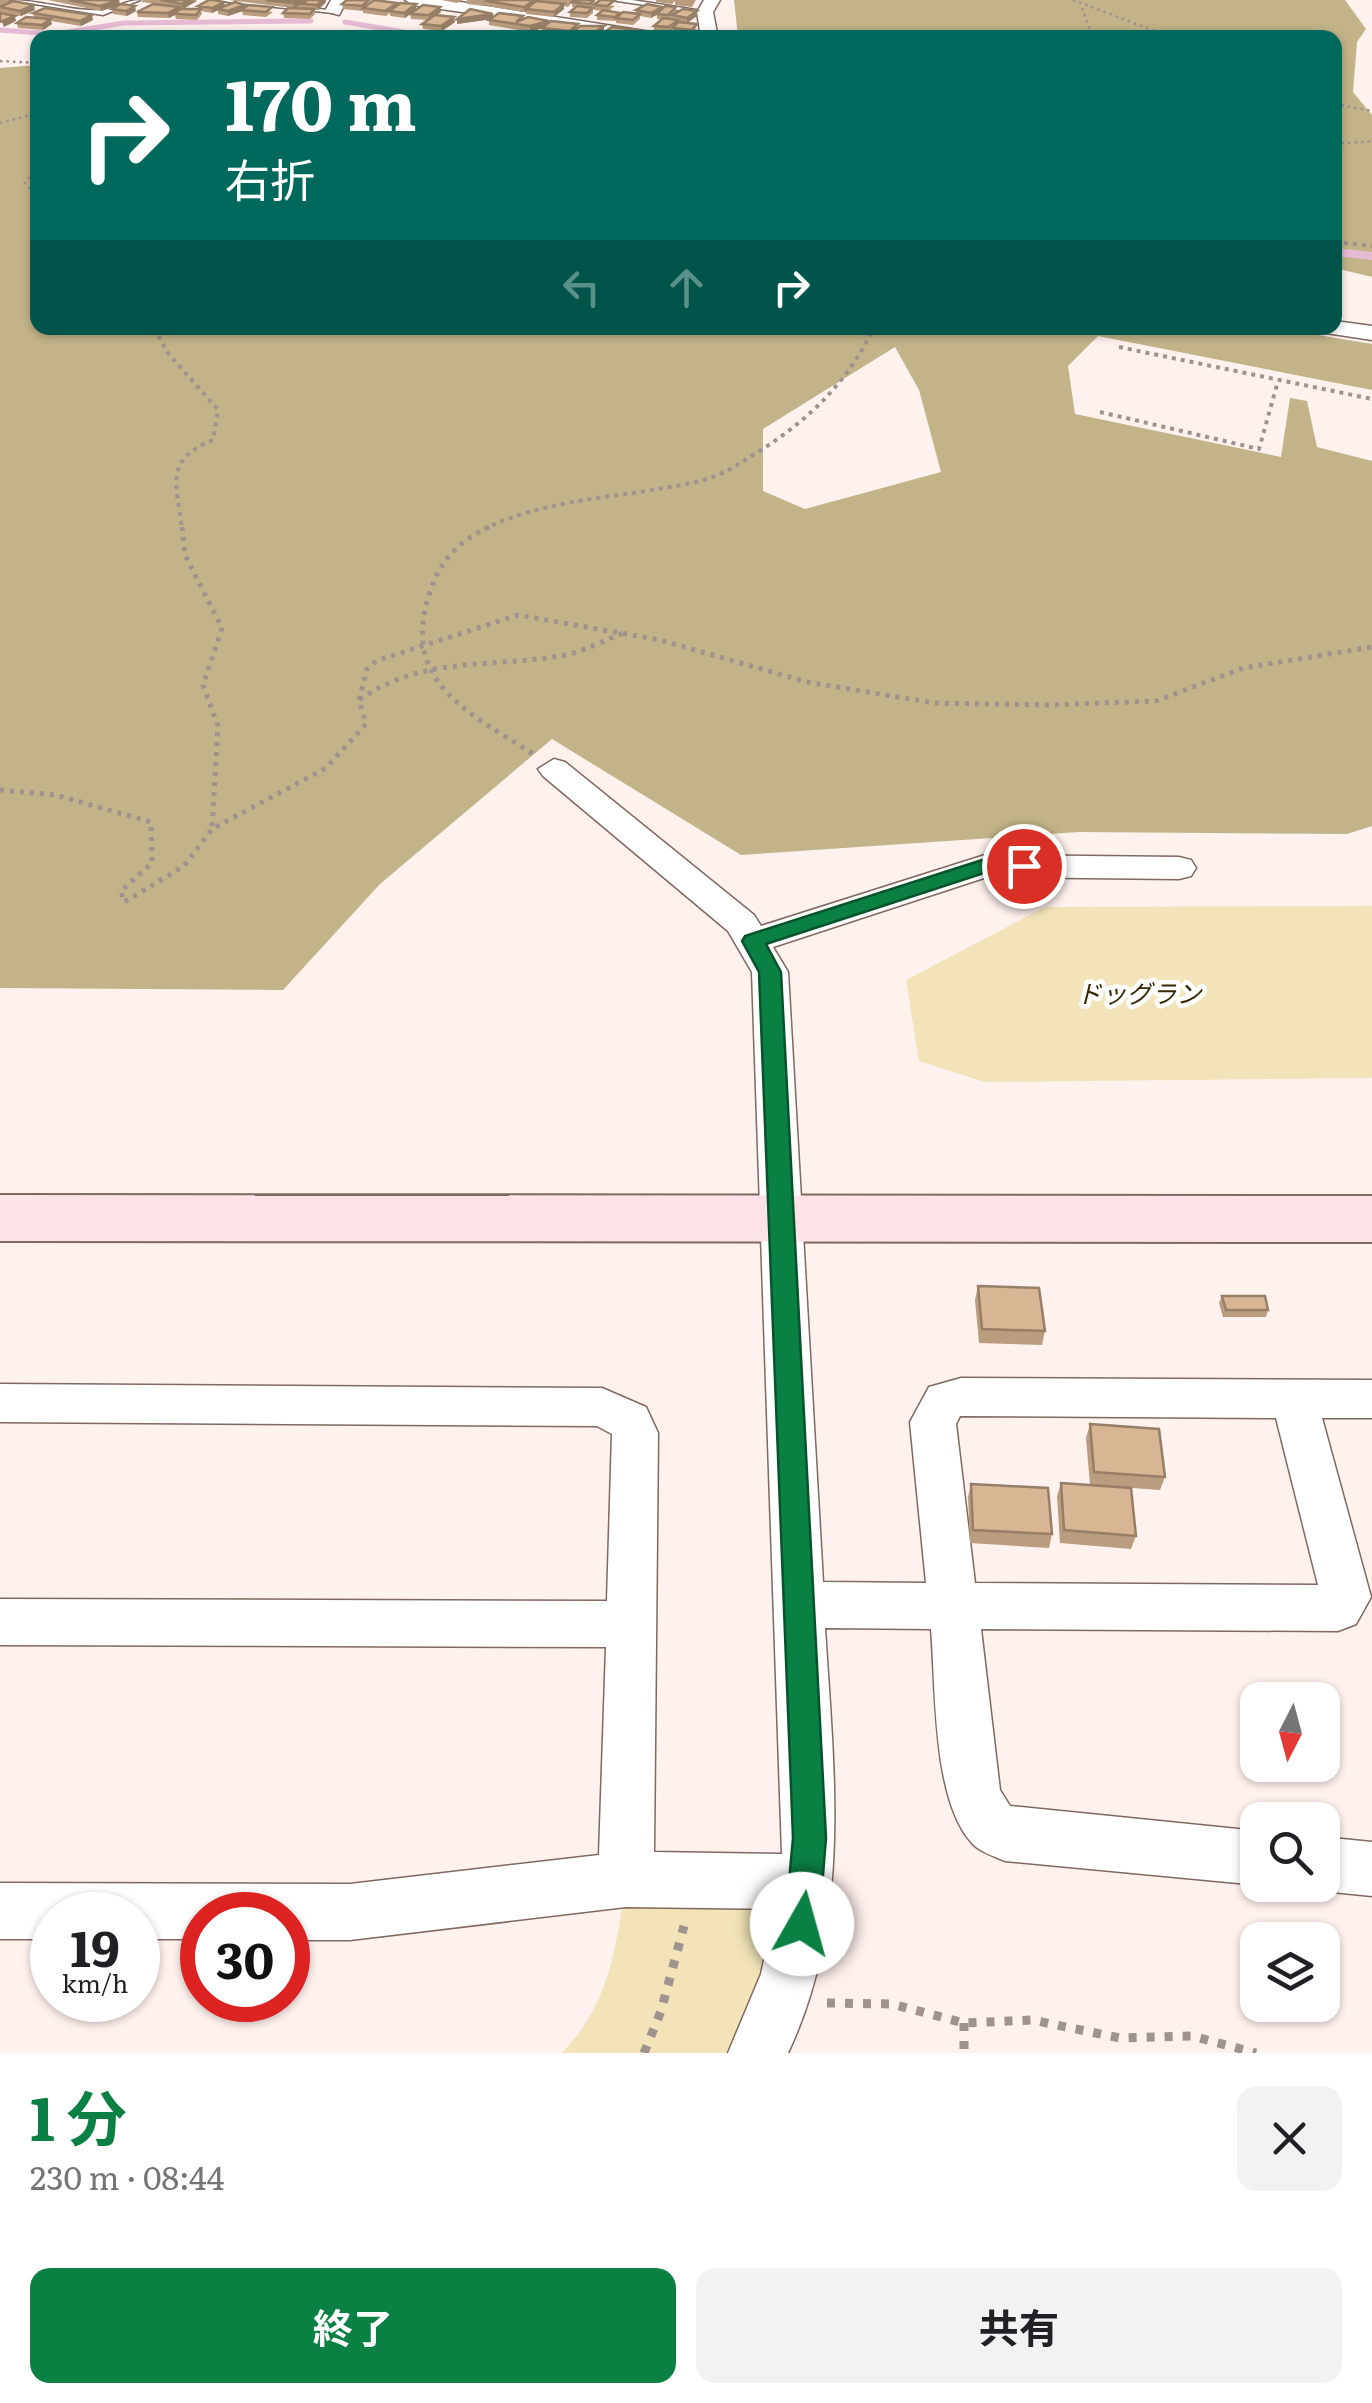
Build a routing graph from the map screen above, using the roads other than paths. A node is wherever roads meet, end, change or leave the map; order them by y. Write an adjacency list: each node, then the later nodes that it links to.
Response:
1 (14, 0): 2 (lane)
2 (136, 0)
3 (214, 0): 7 (lane)
4 (412, 0): 6 (street)
5 (615, 0): 8 (lane)
6 (465, 3): 9 (street)
7 (336, 6)
8 (708, 6)
9 (632, 30)
10 (1342, 329): 11 (street)
11 (1372, 333)
12 (554, 769): 14 (street)
13 (1179, 868): 14 (street)
14 (753, 941): 17 (street)
15 (0, 1218): 17 (street)
16 (1372, 1219): 17 (street)
17 (785, 1237): 18 (street); 19 (street); 24 (street)
18 (0, 1250)
19 (1372, 1256)
20 (1372, 1398): 21 (street)
21 (1294, 1399): 23 (street); 23 (street)
22 (0, 1404): 26 (street)
23 (951, 1605): 24 (street); 27 (street)
24 (800, 1606): 31 (street)
25 (0, 1622): 26 (street)
26 (630, 1624): 30 (street)
27 (1240, 1856)
28 (1340, 1866): 29 (street)
29 (1372, 1869)
30 (626, 1879): 31 (street); 32 (street)
31 (807, 1882): 33 (street)
32 (0, 1911)
33 (757, 2053)

